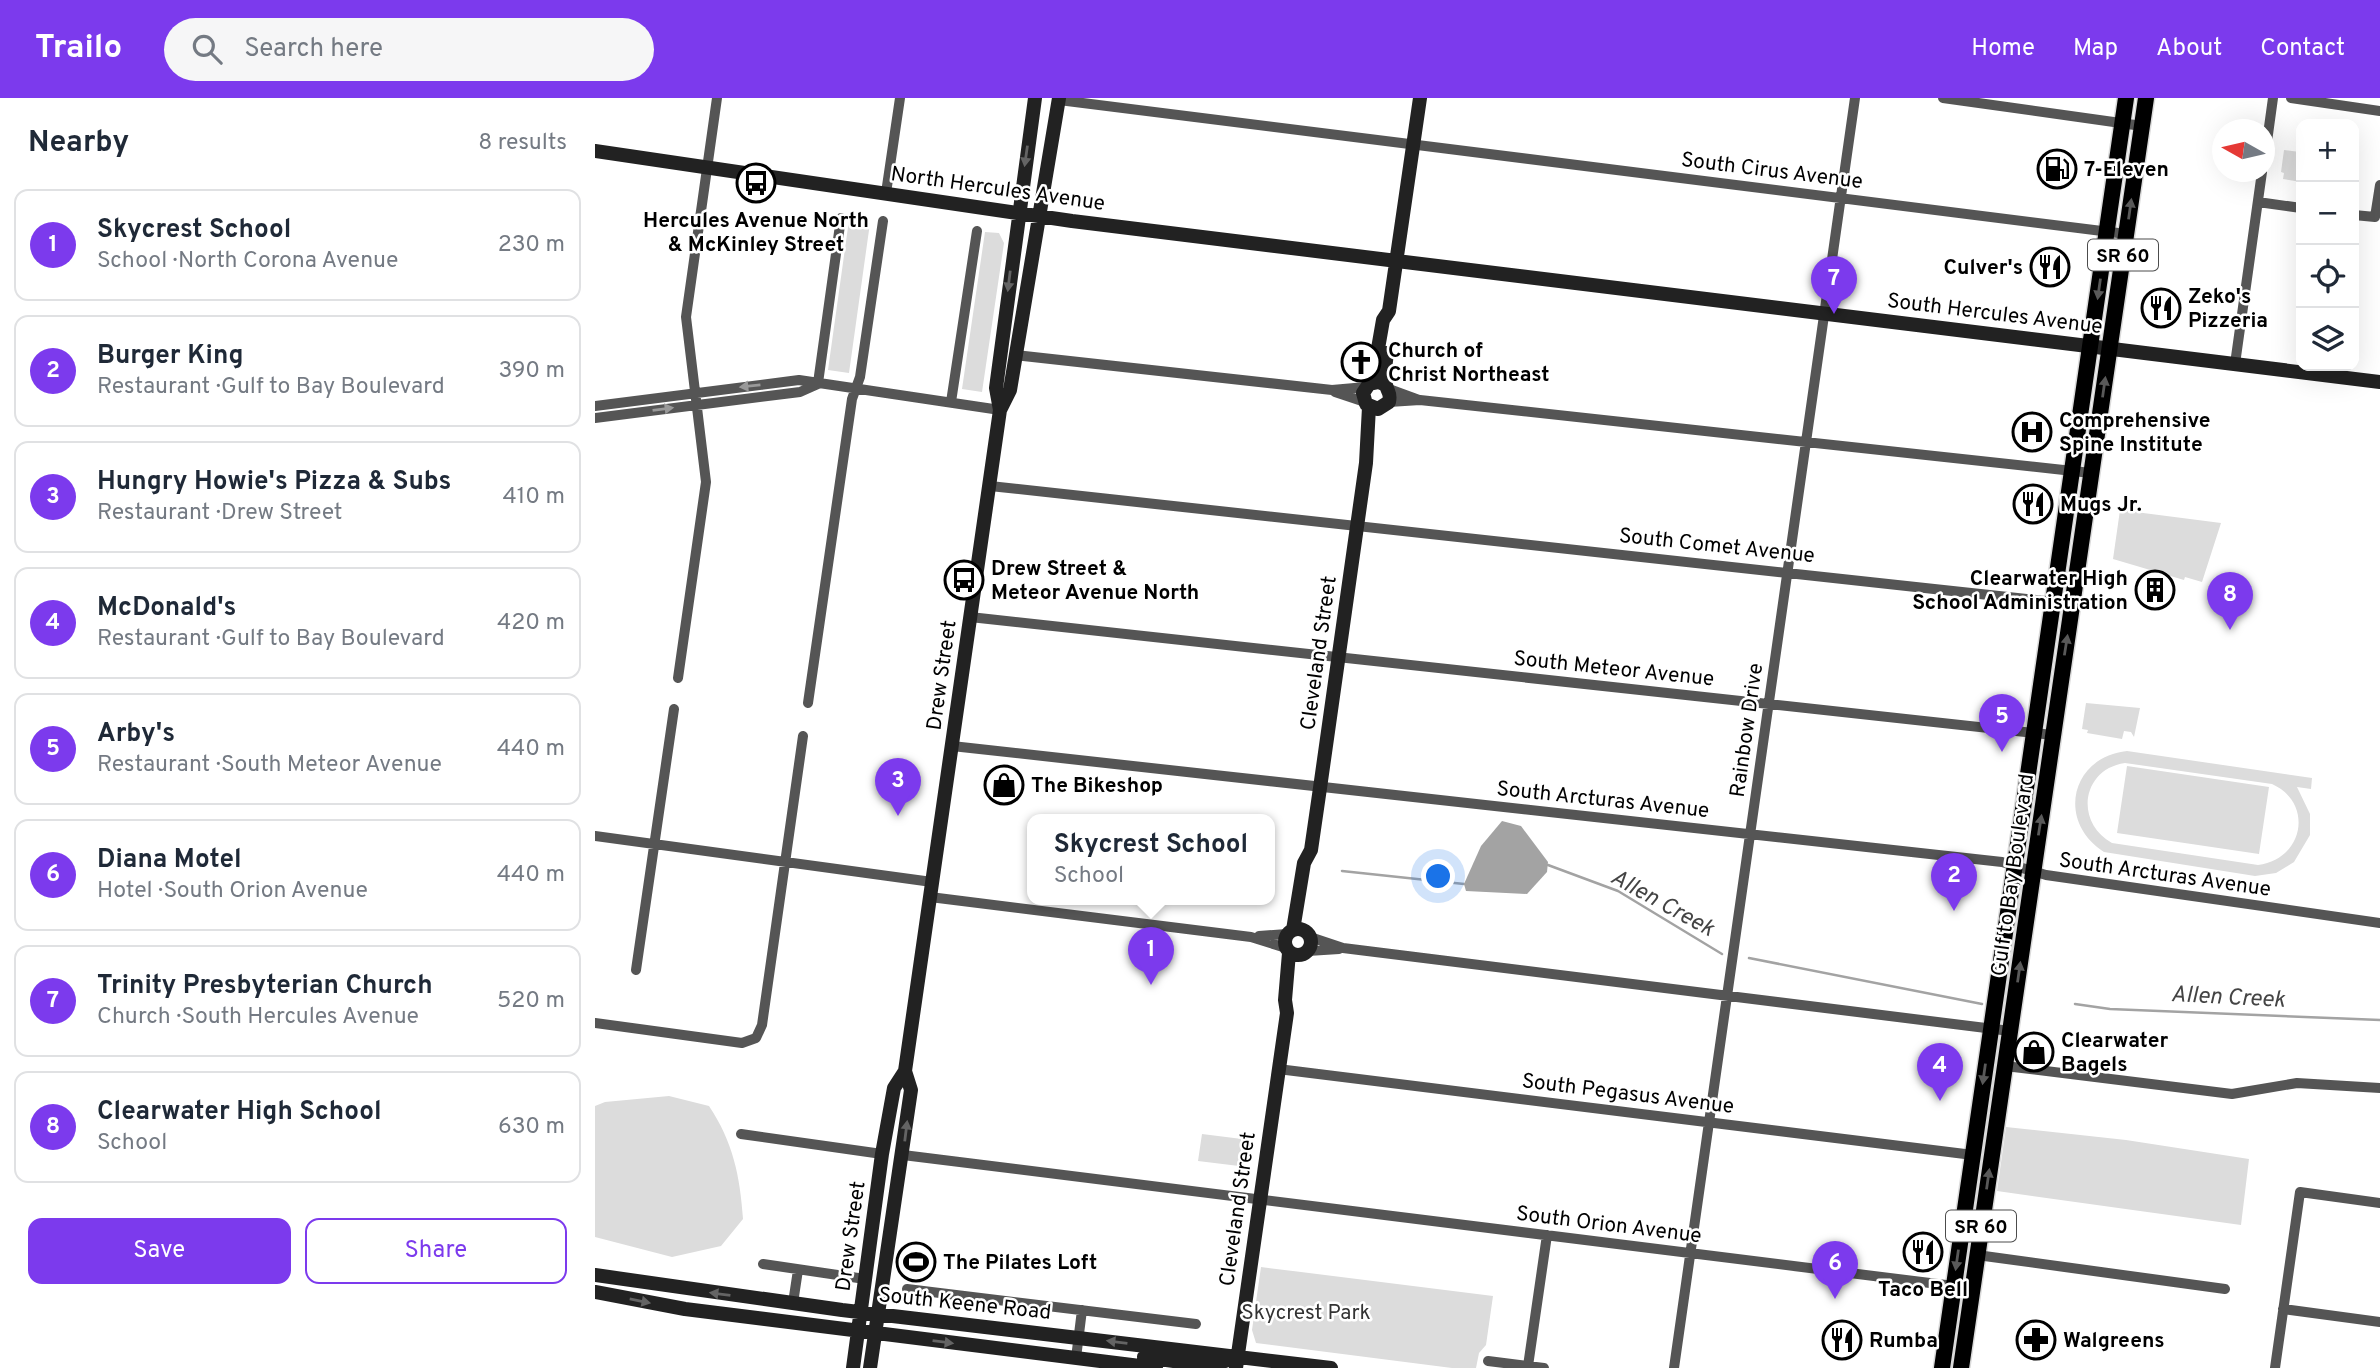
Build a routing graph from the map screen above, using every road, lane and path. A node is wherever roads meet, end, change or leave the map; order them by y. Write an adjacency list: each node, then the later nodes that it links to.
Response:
1 (717, 98): 18 (street)
2 (900, 98): 21 (street)
3 (1035, 98): 25 (main road, Drew Street, one-way to 25)
4 (1420, 98): 16 (main road, Cleveland Street)
5 (1855, 98): 22 (street, Rainbow Drive)
6 (1943, 98): 14 (street)
7 (2126, 98): 14 (main road, Gulf to Bay Boulevard / SR 60)
8 (2146, 98): 15 (main road, Gulf to Bay Boulevard / SR 60)
9 (2273, 98): 13 (street)
10 (2291, 98): 12 (street)
11 (1056, 99): 16 (street, South Cirus Avenue); 27 (main road, Drew Street)
12 (2380, 111)
13 (2270, 119)
14 (2123, 122): 15 (street); 31 (main road, Gulf to Bay Boulevard / SR 60)
15 (2142, 126): 32 (main road, Gulf to Bay Boulevard / SR 60, one-way to 15)
16 (1413, 146): 22 (street, South Cirus Avenue); 33 (main road, Cleveland Street)
17 (595, 151): 18 (main road, North Hercules Avenue)
18 (707, 166): 21 (main road, North Hercules Avenue); 42 (street)
19 (2261, 182): 23 (street)
20 (2380, 185): 26 (street)
21 (886, 193): 25 (main road, North Hercules Avenue)
22 (1841, 198): 31 (street, South Cirus Avenue); 34 (street, Rainbow Drive)
23 (2258, 202): 24 (street); 38 (street)
24 (2296, 207)
25 (1018, 213): 27 (main road, North Hercules Avenue); 47 (main road, Drew Street, one-way to 47)
26 (2359, 216)
27 (1041, 217): 33 (main road, North Hercules Avenue); 37 (main road, Drew Street)
28 (841, 218): 40 (street)
29 (883, 221): 41 (street)
30 (977, 231): 44 (street)
31 (2107, 231): 32 (street, South Cirus Avenue); 35 (main road, Gulf to Bay Boulevard / SR 60, one-way to 35)
32 (2126, 234): 36 (main road, Gulf to Bay Boulevard / SR 60)
33 (1396, 261): 34 (main road, South Hercules Avenue); 43 (main road, Cleveland Street)
34 (1826, 314): 35 (main road, South Hercules Avenue); 49 (street, Rainbow Drive)
35 (2091, 347): 36 (main road, South Hercules Avenue); 50 (main road, Gulf to Bay Boulevard / SR 60)
36 (2109, 349): 38 (main road, South Hercules Avenue); 51 (main road, Gulf to Bay Boulevard / SR 60, one-way to 36)
37 (1015, 355): 43 (street); 47 (main road, Drew Street)
38 (2235, 364): 39 (main road, South Hercules Avenue)
39 (2380, 382)
40 (818, 383): 41 (street); 42 (street, one-way to 42); 45 (street)
41 (856, 388): 44 (street); 62 (street)
42 (696, 392): 45 (street); 46 (street)
43 (1377, 395): 49 (street); 53 (main road, Cleveland Street)
44 (951, 402): 47 (street)
45 (697, 405): 48 (street, one-way to 45); 59 (street)
46 (595, 406)
47 (1000, 410): 52 (main road, Drew Street)
48 (595, 418)
49 (1808, 441): 50 (street); 54 (street, Rainbow Drive)
50 (2072, 471): 51 (street); 55 (main road, Gulf to Bay Boulevard / SR 60)
51 (2091, 473): 56 (main road, Gulf to Bay Boulevard / SR 60)
52 (990, 486): 53 (street, South Comet Avenue); 57 (main road, Drew Street)
53 (1357, 526): 54 (street, South Comet Avenue); 58 (main road, Cleveland Street)
54 (1789, 572): 55 (street, South Comet Avenue); 63 (street, Rainbow Drive)
55 (2053, 601): 56 (street, South Comet Avenue); 60 (main road, Gulf to Bay Boulevard / SR 60)
56 (2072, 604): 61 (main road, Gulf to Bay Boulevard / SR 60, one-way to 56)
57 (970, 617): 58 (street, South Meteor Avenue); 68 (main road, Drew Street)
58 (1338, 658): 63 (street, South Meteor Avenue); 69 (main road, Cleveland Street)
59 (678, 678)
60 (2041, 683): 61 (street); 65 (main road, Gulf to Bay Boulevard / SR 60)
61 (2059, 687): 66 (main road, Gulf to Bay Boulevard / SR 60)
62 (808, 703)
63 (1770, 704): 65 (street, South Meteor Avenue); 70 (street, Rainbow Drive)
64 (674, 709): 72 (street)
65 (2034, 733): 66 (street, South Meteor Avenue); 74 (main road, Gulf to Bay Boulevard / SR 60)
66 (2053, 735): 75 (main road, Gulf to Bay Boulevard / SR 60, one-way to 66)
67 (803, 736): 73 (street)
68 (952, 746): 69 (street, South Arcturas Avenue); 76 (main road, Drew Street)
69 (1320, 788): 70 (street, South Arcturas Avenue); 80 (main road, Cleveland Street)
70 (1751, 834): 74 (street, South Arcturas Avenue); 82 (street, Rainbow Drive)
71 (595, 836): 72 (street)
72 (655, 844): 73 (street); 81 (street)
73 (786, 862): 76 (street); 83 (street)
74 (2014, 866): 75 (street, South Arcturas Avenue); 84 (main road, Gulf to Bay Boulevard / SR 60)
75 (2033, 871): 79 (street, South Arcturas Avenue); 85 (main road, Gulf to Bay Boulevard / SR 60, one-way to 75)
76 (931, 890): 77 (street); 88 (main road, Drew Street)
77 (1027, 904)
78 (1033, 905): 80 (street)
79 (2380, 923)
80 (1298, 942): 82 (street); 87 (main road, Cleveland Street)
81 (636, 970)
82 (1727, 996): 84 (street); 90 (street, Rainbow Drive)
83 (595, 1023)
84 (1991, 1028): 85 (street); 93 (main road, Gulf to Bay Boulevard / SR 60, one-way to 93)
85 (2010, 1031): 86 (main road, Gulf to Bay Boulevard / SR 60)
86 (2005, 1066): 89 (street); 99 (main road, Gulf to Bay Boulevard / SR 60, one-way to 86)
87 (1278, 1069): 90 (street, South Pegasus Avenue); 95 (main road, Cleveland Street)
88 (905, 1071): 92 (main road, Drew Street); 94 (main road, Drew Street, one-way to 88)
89 (2380, 1088)
90 (1709, 1122): 93 (street, South Pegasus Avenue); 98 (street, Rainbow Drive)
91 (741, 1134): 92 (street)
92 (882, 1154): 103 (main road, Drew Street); 113 (main road)
93 (1973, 1155): 104 (main road, Gulf to Bay Boulevard / SR 60, one-way to 104)
94 (903, 1156): 95 (street, South Orion Avenue); 107 (main road, Drew Street)
95 (1260, 1200): 97 (street, South Orion Avenue); 121 (main road, Cleveland Street)
96 (2380, 1203): 110 (street)
97 (1547, 1236): 98 (street, South Orion Avenue); 122 (street)
98 (1690, 1253): 104 (street, South Orion Avenue); 129 (street, Rainbow Drive)
99 (1977, 1255): 106 (street); 123 (main road, Gulf to Bay Boulevard / SR 60)
100 (763, 1264): 101 (street)
101 (798, 1269): 103 (street); 109 (street)
102 (595, 1275): 109 (main road, South Keene Road, one-way to 102)
103 (865, 1279): 113 (main road, Drew Street)
104 (1954, 1286): 130 (main road, Gulf to Bay Boulevard / SR 60)
105 (907, 1289): 111 (street)
106 (2225, 1289)
107 (883, 1291): 113 (main road, Drew Street); 115 (main road)
108 (595, 1292): 113 (main road, South Keene Road, one-way to 113)
109 (793, 1303): 113 (main road, South Keene Road)
110 (2283, 1309): 112 (street); 131 (street)
111 (1082, 1310): 114 (street); 116 (street)
112 (2380, 1322)
113 (869, 1324): 115 (main road, South Keene Road); 117 (main road, South Keene Road, one-way to 117); 118 (main road, Drew Street); 124 (main road); 125 (main road, Drew Street)
114 (1196, 1324)
115 (1033, 1331): 116 (main road, South Keene Road)
116 (1079, 1337): 117 (street); 121 (main road, South Keene Road, one-way to 116)
117 (1076, 1359): 120 (main road, South Keene Road)
118 (854, 1360)
119 (1488, 1361): 122 (street)
120 (1103, 1362): 121 (main road); 126 (main road, South Keene Road)
121 (1237, 1362): 127 (main road, South Keene Road)
122 (1528, 1366): 128 (street)
123 (1962, 1366)
124 (863, 1368)
125 (870, 1368)
126 (1156, 1368)
127 (1331, 1368)
128 (1544, 1368)
129 (1674, 1368)
130 (1942, 1368)
131 (2275, 1368)

